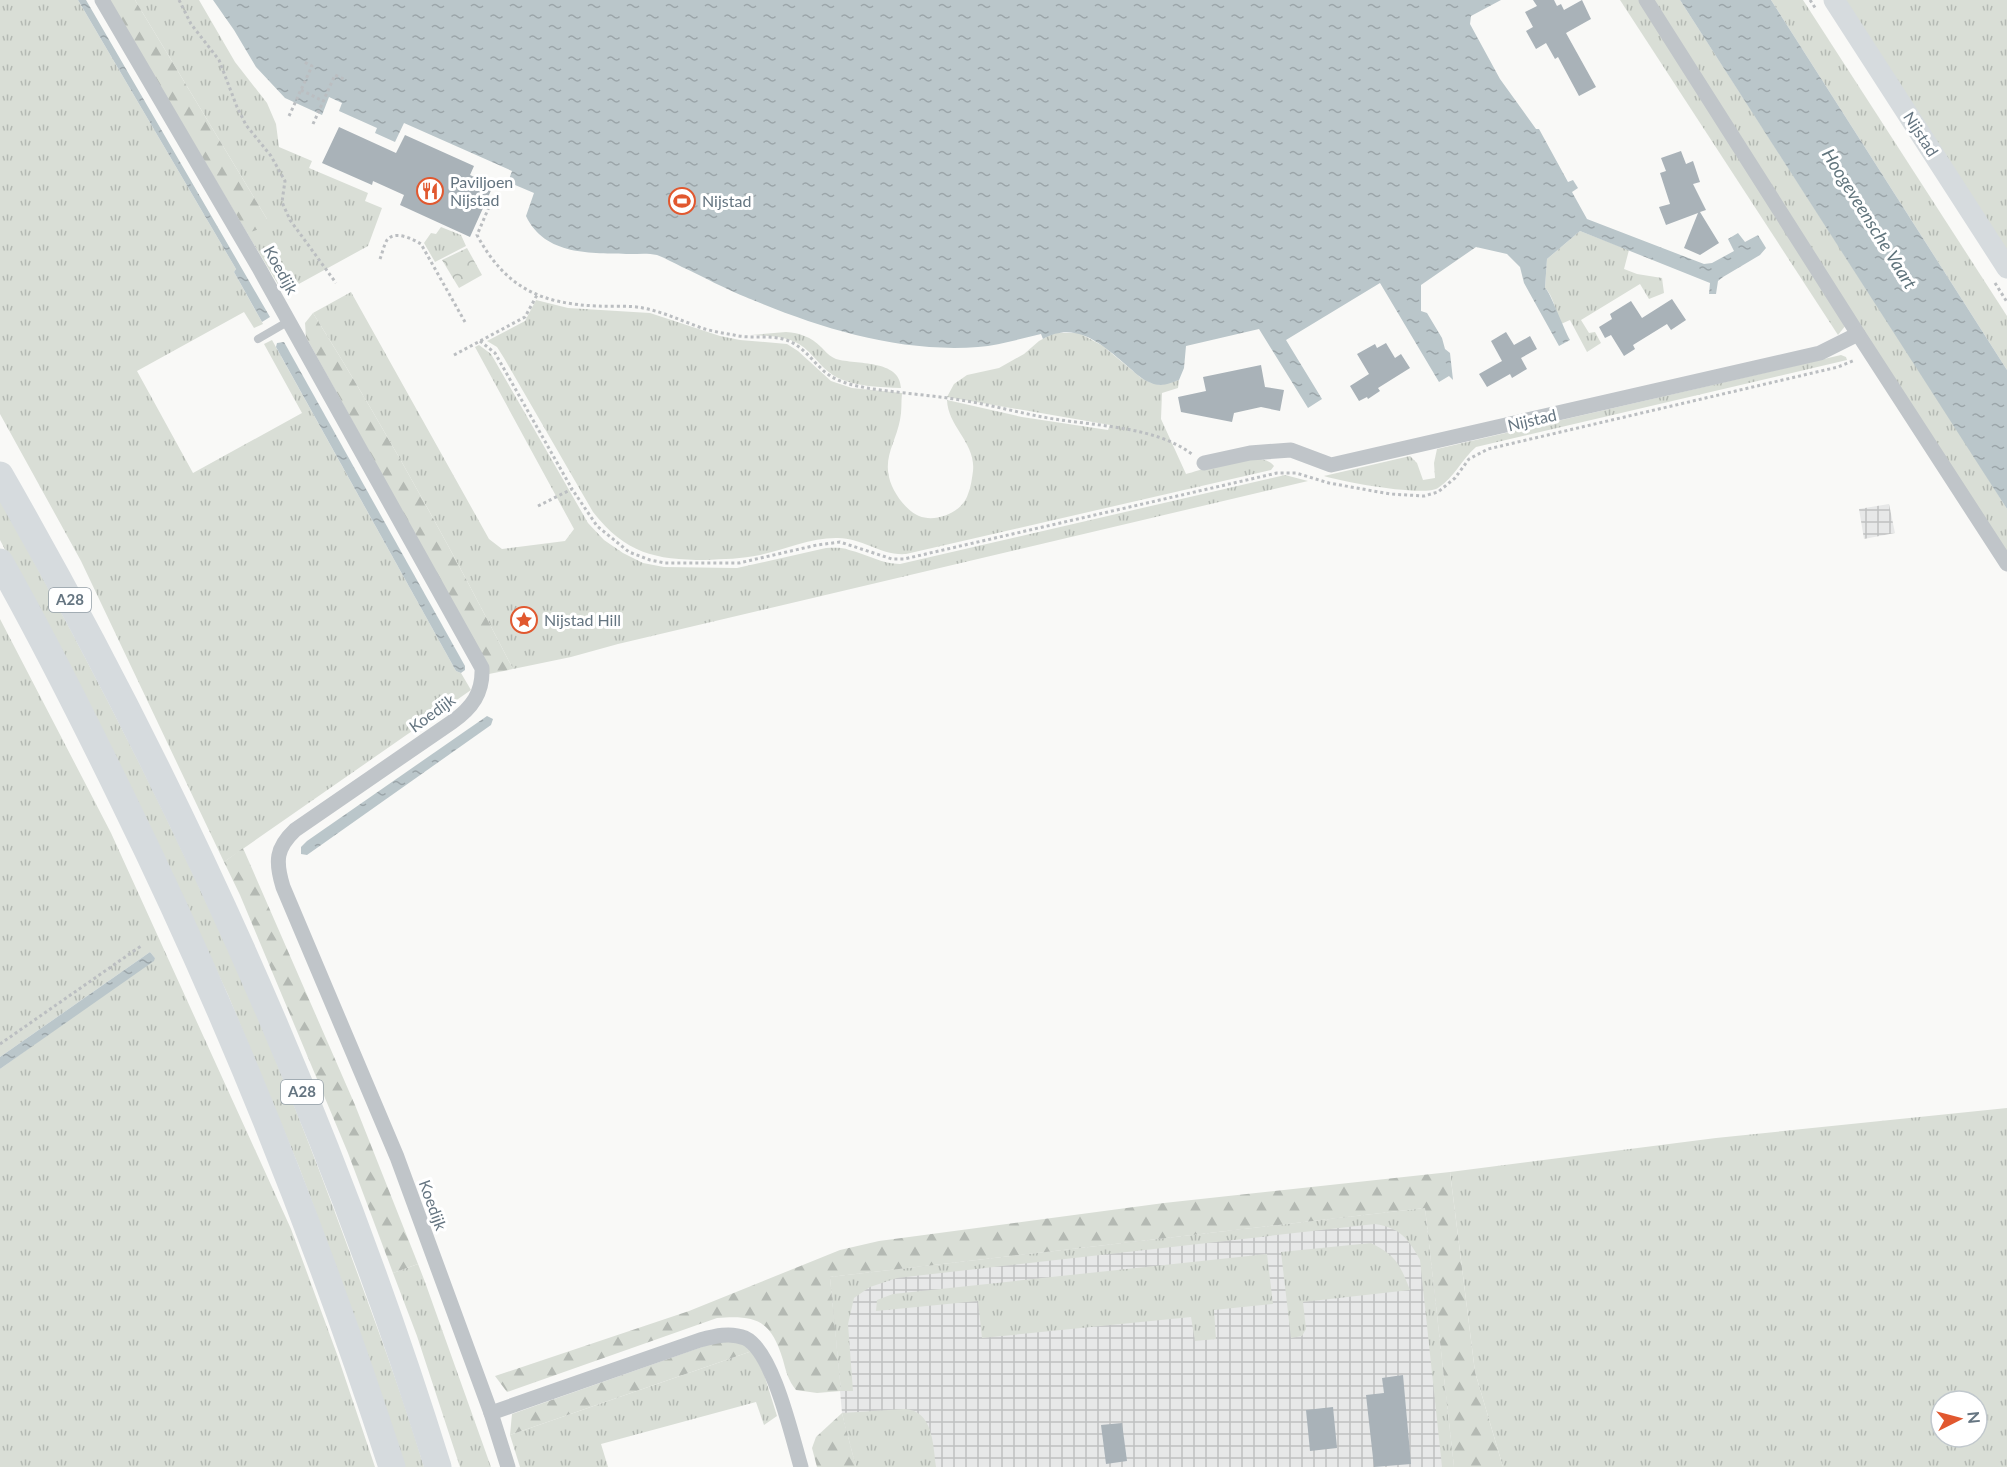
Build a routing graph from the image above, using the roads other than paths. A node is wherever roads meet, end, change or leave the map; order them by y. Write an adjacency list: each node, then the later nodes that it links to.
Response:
1 (102, 0): 5 (street, Koedijk)
2 (1646, 0): 6 (street)
3 (1834, 0): 4 (street, Nijstad)
4 (2007, 268)
5 (289, 321): 7 (lane); 12 (street, Koedijk)
6 (1858, 334): 8 (street, Nijstad); 11 (street)
7 (258, 339)
8 (1204, 463)
9 (0, 475): 14 (highway, A28)
10 (0, 562): 13 (highway, A28)
11 (2007, 564)
12 (491, 1413): 15 (street, Koedijk); 16 (street)
13 (393, 1467)
14 (438, 1467)
15 (508, 1467)
16 (801, 1467)

